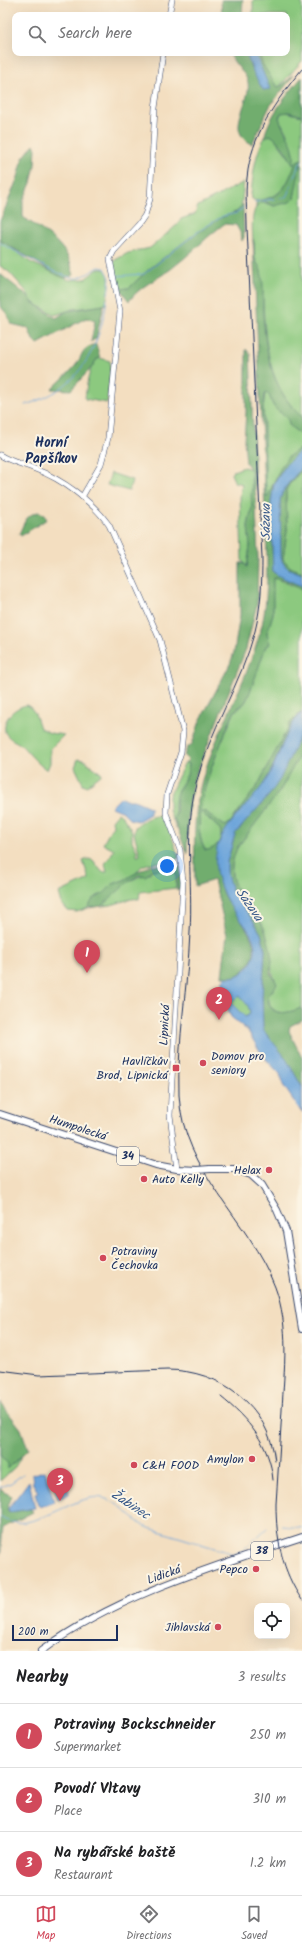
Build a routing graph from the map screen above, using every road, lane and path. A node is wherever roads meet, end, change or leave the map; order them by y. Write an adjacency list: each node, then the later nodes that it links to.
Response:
1 (172, 0): 2 (street)
2 (170, 12)
3 (163, 56): 5 (street)
4 (0, 455): 5 (street)
5 (82, 497): 7 (street, Lipnická)
6 (0, 1114): 7 (main road, Humpolecká / 34)
7 (176, 1169): 8 (main road, Humpolecká / 34, bridge)
8 (302, 1328)
9 (302, 1537): 10 (main road, Lidická / 38)
10 (41, 1651)

